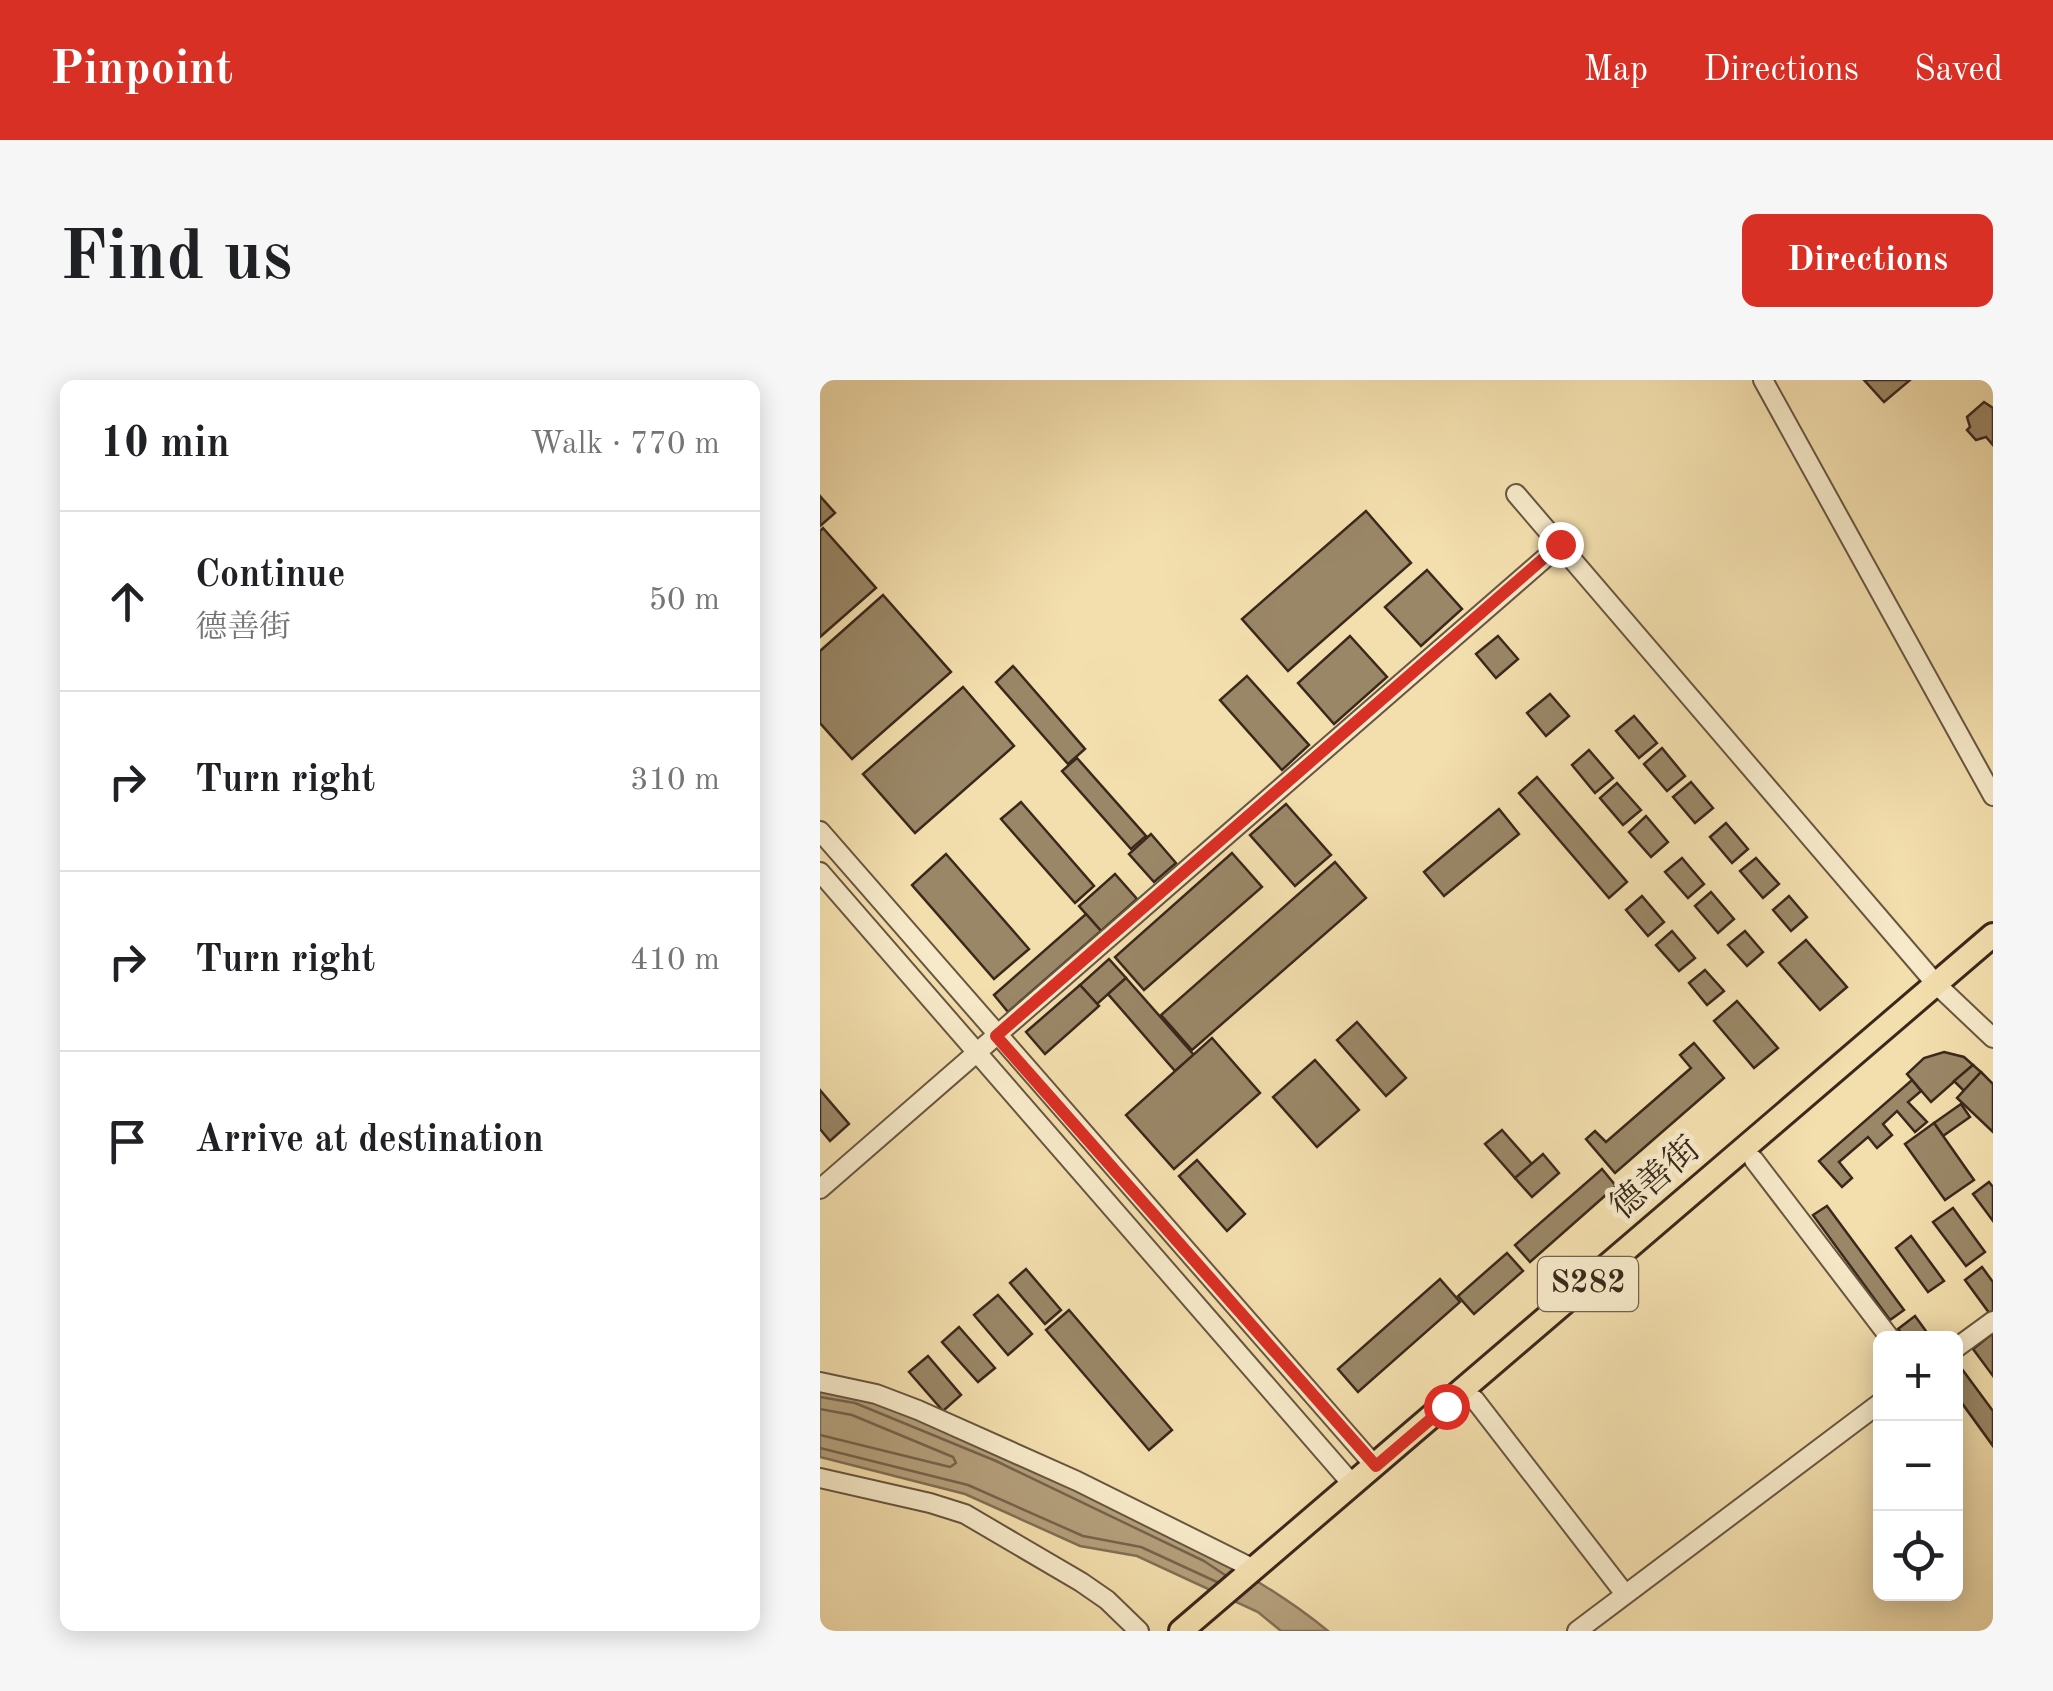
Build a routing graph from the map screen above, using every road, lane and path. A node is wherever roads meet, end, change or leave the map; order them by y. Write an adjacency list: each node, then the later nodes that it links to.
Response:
1 (1763, 380): 4 (street)
2 (1516, 494): 3 (street)
3 (1560, 544): 9 (street); 10 (street)
4 (1993, 796)
5 (820, 831): 10 (street)
6 (820, 872): 12 (street)
7 (1993, 935): 9 (main road, 德善街 / S282)
8 (1993, 955): 9 (main road, 德善街 / S282)
9 (1942, 989): 11 (street); 13 (main road, 德善街 / S282); 21 (main road, 德善街 / S282)
10 (996, 1036): 12 (street); 21 (street)
11 (1993, 1038)
12 (976, 1052): 14 (street); 23 (street)
13 (1754, 1160): 16 (street); 19 (main road, 德善街 / S282)
14 (820, 1189)
15 (1993, 1321): 17 (street)
16 (1885, 1331)
17 (1963, 1343)
18 (820, 1382): 24 (street)
19 (1475, 1400): 25 (street); 28 (main road, 德善街 / S282)
20 (1873, 1408): 25 (street)
21 (1376, 1466): 23 (main road, 德善街 / S282)
22 (820, 1478): 26 (street)
23 (1353, 1485): 24 (main road, 德善街 / S282)
24 (1254, 1569): 27 (main road, 德善街 / S282)
25 (1626, 1594): 29 (street)
26 (1139, 1631)
27 (1182, 1631)
28 (1204, 1631)
29 (1577, 1631)

